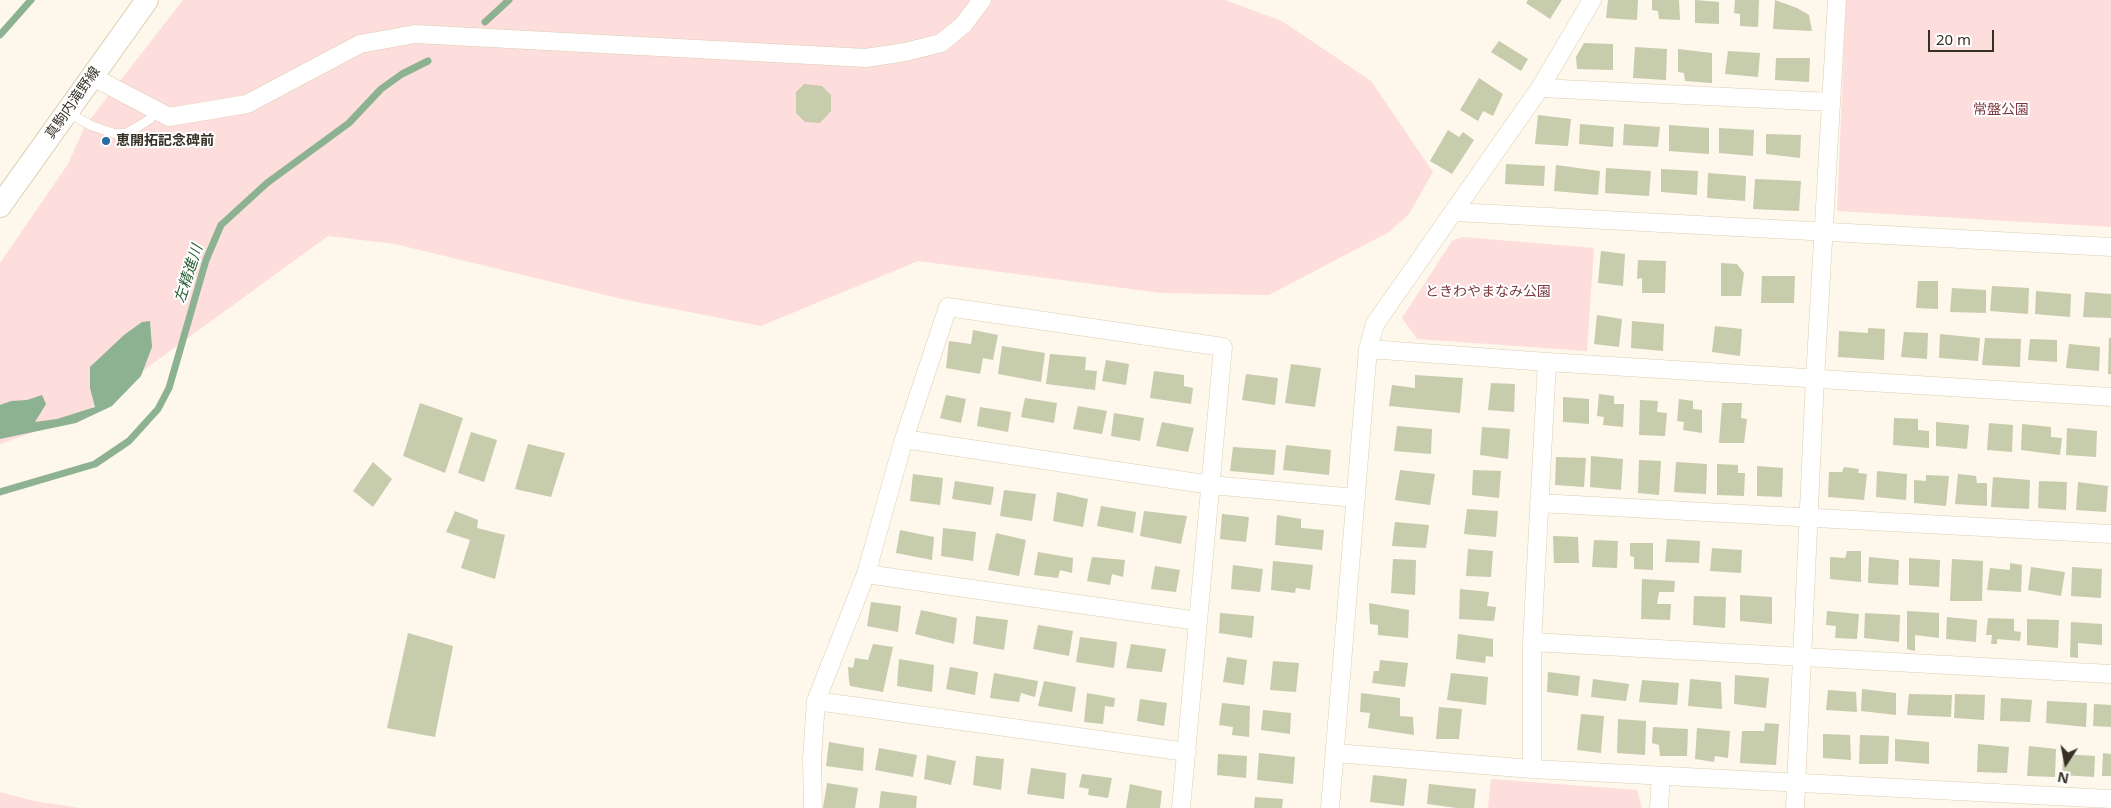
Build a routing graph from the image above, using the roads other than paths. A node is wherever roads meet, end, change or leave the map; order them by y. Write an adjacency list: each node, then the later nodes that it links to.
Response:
1 (147, 0): 5 (street, 真駒内滝野線)
2 (982, 0): 8 (street)
3 (1592, 0): 6 (street)
4 (1837, 0): 7 (street)
5 (91, 76): 8 (street); 9 (street, 真駒内滝野線)
6 (1540, 88): 7 (street); 11 (street)
7 (1832, 102): 12 (street)
8 (155, 110): 9 (lane)
9 (66, 111): 10 (street, 真駒内滝野線)
10 (0, 206)
11 (1455, 212): 12 (street); 14 (street)
12 (1823, 232): 13 (street); 16 (street)
13 (2111, 247)
14 (1368, 349): 15 (street); 20 (street)
15 (1547, 362): 16 (street); 21 (street)
16 (1815, 379): 17 (street); 22 (street)
17 (2111, 398)
18 (904, 439): 19 (street); 19 (street); 24 (street)
19 (1211, 485): 20 (street); 25 (street)
20 (1356, 498): 31 (street)
21 (1539, 503): 22 (street); 26 (street)
22 (1808, 518): 23 (street); 27 (street)
23 (2111, 534)
24 (866, 574): 25 (street); 29 (street)
25 (1198, 621): 30 (street)
26 (1532, 642): 27 (street); 32 (street)
27 (1801, 658): 28 (street); 34 (street)
28 (2111, 674)
29 (816, 701): 30 (street); 36 (street)
30 (1186, 752): 37 (street)
31 (1335, 753): 32 (street); 38 (street)
32 (1532, 769): 33 (street)
33 (1661, 776): 34 (street); 39 (street)
34 (1796, 782): 35 (street); 40 (street)
35 (2111, 799)
36 (813, 808)
37 (1181, 808)
38 (1330, 808)
39 (1659, 808)
40 (1795, 808)

